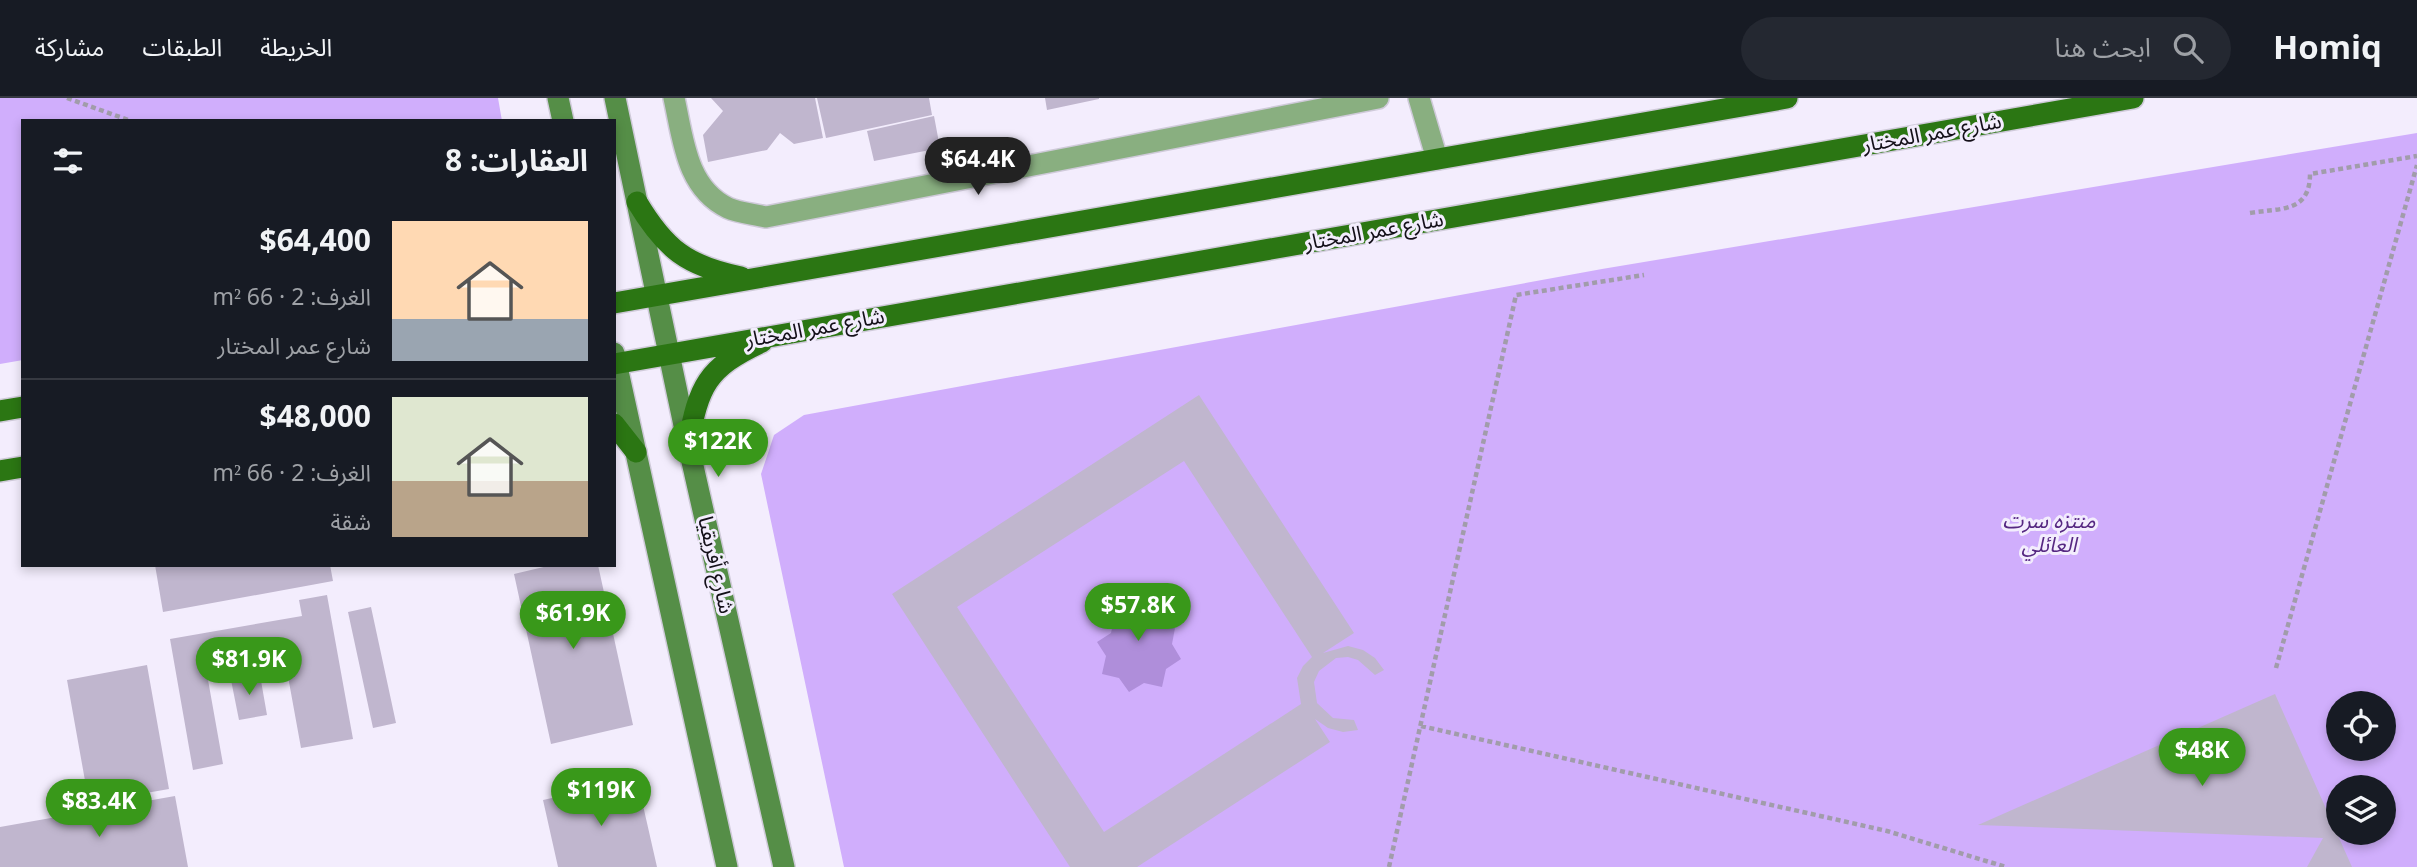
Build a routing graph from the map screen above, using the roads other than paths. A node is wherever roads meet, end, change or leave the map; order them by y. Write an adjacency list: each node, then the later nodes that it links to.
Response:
1 (558, 98): 8 (street)
2 (615, 98): 10 (street, شارع أفريقيا)
3 (674, 98): 4 (street)
4 (1378, 98)
5 (1419, 98): 9 (street)
6 (1787, 98): 9 (main road)
7 (2133, 98): 14 (main road, شارع عمر المختار)
8 (563, 119)
9 (1437, 159): 11 (main road)
10 (637, 202): 11 (main road); 12 (street, شارع أفريقيا)
11 (753, 279): 12 (main road)
12 (657, 296): 13 (main road); 15 (street, شارع أفريقيا)
13 (616, 303)
14 (802, 331): 15 (main road, شارع عمر المختار); 21 (main road)
15 (669, 354): 16 (main road, شارع عمر المختار); 21 (street, شارع أفريقيا)
16 (616, 360)
17 (616, 364): 22 (street)
18 (21, 407): 19 (main road)
19 (0, 411)
20 (616, 427): 22 (main road)
21 (688, 444): 26 (street, شارع أفريقيا)
22 (636, 452): 25 (street)
23 (21, 467): 24 (main road)
24 (0, 471)
25 (727, 867)
26 (784, 867)

